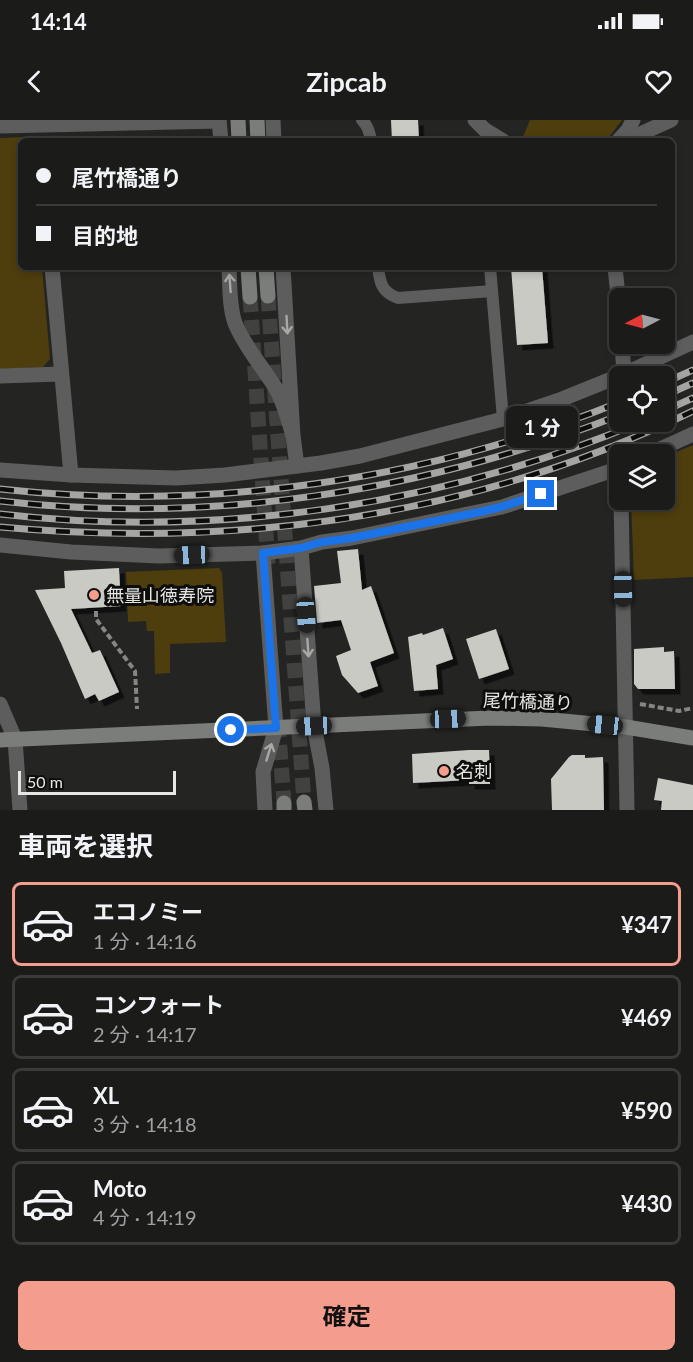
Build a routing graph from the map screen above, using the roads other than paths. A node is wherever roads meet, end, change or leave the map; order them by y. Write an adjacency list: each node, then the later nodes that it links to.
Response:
1 (238, 120): 13 (main road)
2 (257, 120): 14 (main road)
3 (273, 120): 15 (street)
4 (362, 120): 16 (lane)
5 (475, 120): 17 (street)
6 (633, 120): 18 (street)
7 (671, 120): 19 (street)
8 (219, 121): 9 (street); 12 (street)
9 (39, 125): 10 (street); 11 (street)
10 (0, 126)
11 (41, 138)
12 (220, 138)
13 (239, 138)
14 (258, 138)
15 (274, 138)
16 (371, 138)
17 (498, 138)
18 (621, 138)
19 (632, 138)
20 (52, 270): 34 (street)
21 (229, 270): 39 (street, one-way to 21)
22 (248, 270): 31 (main road)
23 (266, 270): 30 (main road)
24 (283, 270): 39 (street, one-way to 39)
25 (379, 270): 29 (lane)
26 (490, 270): 29 (lane)
27 (615, 270): 28 (street)
28 (617, 288)
29 (492, 291): 37 (lane)
30 (268, 296)
31 (250, 297)
32 (693, 342): 33 (street)
33 (641, 366)
34 (62, 374): 35 (street); 44 (street)
35 (0, 376)
36 (609, 380): 37 (street)
37 (503, 419): 41 (street)
38 (693, 434): 40 (street)
39 (293, 436): 41 (street)
40 (671, 444)
41 (297, 466): 44 (street)
42 (0, 470): 44 (street)
43 (609, 472): 47 (street)
44 (71, 475)
45 (621, 510): 52 (street)
46 (0, 545): 48 (street)
47 (301, 548): 48 (street); 50 (street, one-way to 50)
48 (263, 553): 51 (street)
49 (0, 704): 54 (street)
50 (314, 726): 51 (main road, 尾竹橋通り); 52 (main road, 尾竹橋通り); 57 (street)
51 (276, 728): 54 (main road, 尾竹橋通り); 56 (street, one-way to 51)
52 (626, 728): 53 (main road, 尾竹橋通り); 58 (street)
53 (693, 738)
54 (7, 739): 55 (street)
55 (20, 810)
56 (265, 810)
57 (326, 810)
58 (627, 810)

